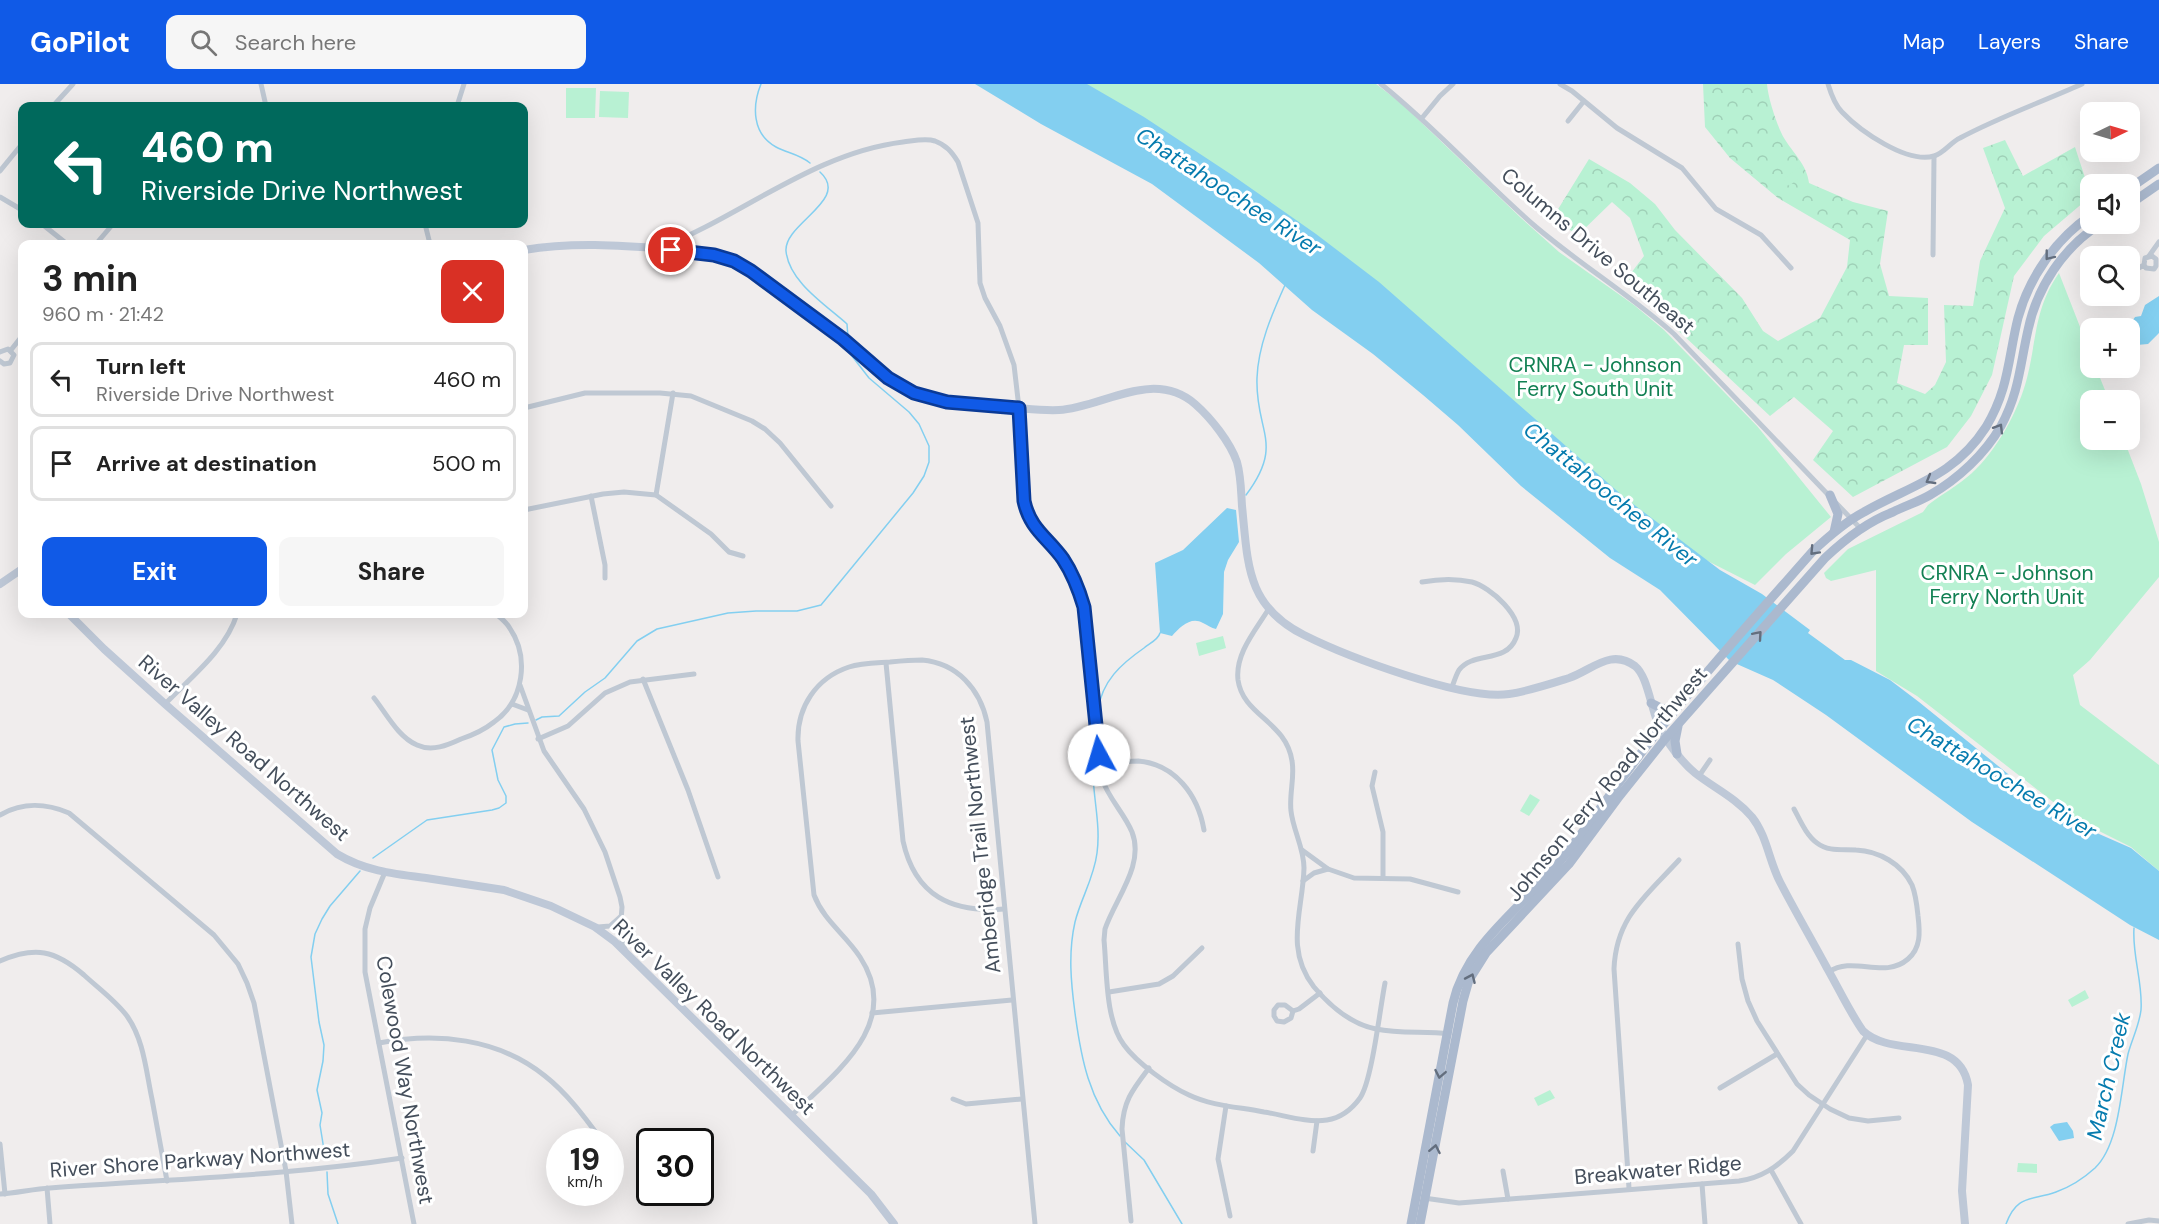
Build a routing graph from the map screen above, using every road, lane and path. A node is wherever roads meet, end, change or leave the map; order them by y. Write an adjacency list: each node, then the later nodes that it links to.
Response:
1 (73, 84): 10 (street)
2 (261, 84): 11 (street)
3 (464, 84): 12 (street)
4 (1381, 84): 13 (street, Columns Drive Southeast)
5 (1453, 84): 13 (street)
6 (1560, 84): 9 (street)
7 (1828, 84): 16 (street)
8 (2082, 84): 16 (street)
9 (1584, 101): 14 (street); 37 (street)
10 (57, 102)
11 (265, 102)
12 (458, 102)
13 (1422, 118): 46 (street, Columns Drive Southeast)
14 (1568, 121)
15 (18, 149): 18 (street)
16 (1934, 157): 33 (street)
17 (2159, 168): 19 (main road)
18 (0, 171)
19 (2140, 181)
20 (2159, 184): 22 (main road)
21 (0, 197): 23 (street)
22 (2140, 197)
23 (18, 208)
24 (2080, 225): 50 (main road, Johnson Ferry Road Northwest, one-way to 50)
25 (47, 228): 28 (street)
26 (110, 228): 29 (street)
27 (2089, 234): 51 (main road, Johnson Ferry Road Northwest, one-way to 27)
28 (63, 240)
29 (99, 240)
30 (2159, 242): 34 (street)
31 (655, 248): 32 (street); 44 (street); 44 (street)
32 (528, 250)
33 (1933, 255)
34 (2149, 256): 35 (street); 35 (street)
35 (2144, 265): 36 (street)
36 (2140, 267)
37 (1791, 268)
38 (18, 341): 39 (street)
39 (11, 350): 40 (street); 41 (street)
40 (0, 352)
41 (0, 362)
42 (673, 393): 43 (street); 45 (street); 48 (street)
43 (528, 407)
44 (1019, 408): 58 (street); 80 (street)
45 (656, 495): 47 (street); 53 (street)
46 (1830, 495): 50 (street, Columns Drive Southeast); 52 (main road)
47 (591, 496): 49 (street); 55 (street)
48 (831, 506)
49 (528, 509)
50 (1852, 519): 51 (street, Columns Drive Southeast); 52 (main road, Johnson Ferry Road Northwest)
51 (1861, 529): 73 (main road, Johnson Ferry Road Northwest, one-way to 51)
52 (1834, 532): 71 (main road, Johnson Ferry Road Northwest, one-way to 71)
53 (744, 556)
54 (18, 571): 57 (street)
55 (604, 578)
56 (1422, 582): 66 (street)
57 (0, 584)
58 (1268, 610): 66 (street); 86 (street)
59 (73, 618): 68 (street, River Valley Road Northwest)
60 (236, 618): 68 (street)
61 (500, 618): 65 (street)
62 (886, 663): 94 (street); 94 (street, Amberidge Trail Northwest); 107 (street, Amberidge Trail Northwest)
63 (694, 674): 64 (street)
64 (643, 679): 75 (street); 90 (street)
65 (520, 685): 69 (street); 72 (street)
66 (1452, 687): 70 (street)
67 (374, 698): 69 (street)
68 (165, 704): 89 (street, River Valley Road Northwest)
69 (512, 704): 72 (street)
70 (1651, 704): 71 (main road); 74 (street)
71 (1679, 706): 74 (main road, Johnson Ferry Road Northwest)
72 (528, 710): 75 (street)
73 (1678, 724): 76 (main road, Johnson Ferry Road Northwest); 77 (main road)
74 (1659, 729): 76 (street); 109 (main road, Johnson Ferry Road Northwest)
75 (538, 739): 95 (street)
76 (1665, 739): 77 (street); 78 (main road, Johnson Ferry Road Northwest)
77 (1677, 754): 78 (main road); 82 (street)
78 (1650, 757): 109 (main road, Johnson Ferry Road Northwest, one-way to 78)
79 (1710, 760): 82 (street)
80 (1100, 764): 85 (street); 103 (street)
81 (1375, 772): 91 (street)
82 (1699, 776): 101 (street)
83 (1794, 809): 101 (street)
84 (0, 815): 127 (street)
85 (1204, 830)
86 (1302, 850): 88 (street); 92 (street)
87 (1679, 860): 132 (street)
88 (1328, 869): 91 (street); 92 (street)
89 (384, 872): 96 (street, River Valley Road Northwest); 111 (street, Colewood Way Northwest)
90 (718, 877)
91 (1383, 878): 93 (street)
92 (1303, 881): 104 (street)
93 (1458, 892)
94 (1004, 909): 105 (street, Amberidge Trail Northwest)
95 (621, 915): 96 (street); 99 (street)
96 (595, 927): 99 (street, River Valley Road Northwest)
97 (1738, 944): 112 (street)
98 (1202, 948): 103 (street)
99 (625, 951): 119 (street, River Valley Road Northwest)
100 (0, 961): 129 (street)
101 (1829, 972): 110 (street)
102 (1385, 984): 108 (street)
103 (1109, 992): 113 (street)
104 (1320, 993): 106 (street); 108 (street)
105 (1012, 1000): 107 (street); 116 (street, Amberidge Trail Northwest)
106 (1293, 1011)
107 (872, 1013): 119 (street, Amberidge Trail Northwest)
108 (1376, 1029): 109 (street); 121 (street)
109 (1452, 1034): 134 (main road, Johnson Ferry Road Northwest)
110 (1867, 1035): 117 (street, Breakwater Ridge); 148 (street)
111 (379, 1043): 122 (street); 125 (street, Colewood Way Northwest)
112 (1777, 1054): 114 (street); 117 (street)
113 (1149, 1068): 118 (street); 137 (street)
114 (1720, 1088)
115 (953, 1099): 116 (street)
116 (1022, 1099): 143 (street, Amberidge Trail Northwest)
117 (1823, 1104): 120 (street); 126 (street, Breakwater Ridge)
118 (1226, 1106): 121 (street); 136 (street)
119 (791, 1116): 142 (street, River Valley Road Northwest)
120 (1899, 1118)
121 (1317, 1121): 124 (street)
122 (591, 1128)
123 (0, 1144): 133 (street)
124 (1312, 1151)
125 (402, 1158): 127 (street, River Shore Parkway Northwest); 141 (street, Colewood Way Northwest)
126 (1771, 1170): 130 (street, Breakwater Ridge); 147 (street)
127 (286, 1171): 129 (street, River Shore Parkway Northwest); 140 (street)
128 (1503, 1171): 135 (street)
129 (167, 1181): 131 (street, River Shore Parkway Northwest)
130 (1702, 1184): 132 (street, Breakwater Ridge); 146 (street)
131 (47, 1188): 133 (street, River Shore Parkway Northwest); 139 (street)
132 (1629, 1188): 135 (street, Breakwater Ridge)
133 (2, 1194)
134 (1421, 1198): 135 (street, Breakwater Ridge); 144 (main road, Johnson Ferry Road Northwest); 145 (main road, Johnson Ferry Road Northwest)
135 (1508, 1199)
136 (1230, 1216)
137 (1131, 1221)
138 (2159, 1221): 149 (street)
139 (50, 1224)
140 (292, 1224)
141 (414, 1224)
142 (894, 1224)
143 (1035, 1224)
144 (1411, 1224)
145 (1420, 1224)
146 (1705, 1224)
147 (1802, 1224)
148 (1965, 1224)
149 (2128, 1224)

